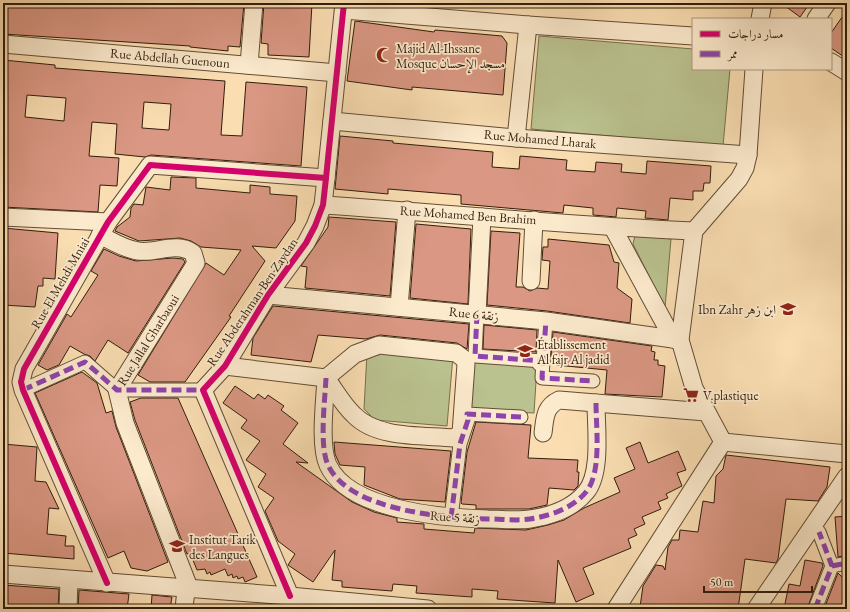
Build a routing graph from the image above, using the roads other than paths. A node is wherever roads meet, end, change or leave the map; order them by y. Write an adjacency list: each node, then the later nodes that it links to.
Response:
1 (254, 3): 11 (street)
2 (763, 3): 5 (street)
3 (827, 3): 6 (street)
4 (344, 6): 7 (street); 14 (street, Rue Abderahman Ben Zaydan)
5 (760, 18)
6 (817, 18)
7 (528, 25): 8 (street); 16 (street)
8 (692, 36)
9 (3, 44): 11 (street, Rue Abdellah Guenoun)
10 (832, 63): 13 (street)
11 (249, 65): 14 (street, Rue Abdellah Guenoun)
12 (754, 70): 17 (street)
13 (847, 72)
14 (337, 74): 15 (street, Rue Abderahman Ben Zaydan)
15 (332, 121): 16 (street, Rue Mohamed Lharak); 18 (street, Rue Abderahman Ben Zaydan)
16 (516, 138): 17 (street, Rue Mohamed Lharak)
17 (748, 155): 26 (street)
18 (326, 178): 19 (street, Rue Abderahman Ben Zaydan); 25 (street, Rue El Mehdi Mniai)
19 (323, 205): 20 (street, Rue Mohamed Ben Brahim); 28 (street, Rue Abderahman Ben Zaydan)
20 (407, 210): 22 (street, Rue Mohamed Ben Brahim); 29 (street)
21 (3, 217): 25 (street)
22 (482, 217): 23 (street, Rue Mohamed Ben Brahim); 30 (street)
23 (534, 220): 24 (street, Rue Mohamed Ben Brahim); 27 (street)
24 (613, 228): 26 (street, Rue Mohamed Ben Brahim); 32 (street)
25 (104, 229): 37 (street, Rue El Mehdi Mniai); 38 (street, Rue Jallal Gharbaoui)
26 (694, 231): 32 (street)
27 (530, 281)
28 (268, 295): 29 (street, Rue 6 زنقة); 34 (street, Rue Abderahman Ben Zaydan)
29 (399, 307): 30 (street, Rue 6 زنقة)
30 (477, 314): 31 (street, Rue 6 زنقة); 33 (street)
31 (546, 321): 32 (street, Rue 6 زنقة); 33 (street)
32 (676, 340): 41 (street)
33 (541, 362): 36 (street)
34 (225, 366): 35 (street); 39 (street, Rue Abderahman Ben Zaydan)
35 (326, 378): 35 (street); 48 (street, Rue 5 زنقة)
36 (593, 382)
37 (23, 390): 38 (street); 54 (street, Rue El Mehdi Mniai)
38 (117, 390): 39 (street); 55 (street, Rue Jallal Gharbaoui)
39 (203, 390): 56 (street)
40 (596, 403): 41 (street); 43 (street); 48 (street, Rue 5 زنقة)
41 (706, 412): 44 (street)
42 (521, 417): 48 (street)
43 (543, 433)
44 (723, 442): 45 (street); 61 (street)
45 (847, 454)
46 (847, 476): 62 (street)
47 (847, 490): 49 (street)
48 (451, 518)
49 (819, 532): 51 (street); 63 (street)
50 (847, 562): 51 (street)
51 (832, 566): 64 (street)
52 (3, 574): 53 (street)
53 (69, 580): 54 (street); 58 (street)
54 (107, 583): 55 (street)
55 (188, 590): 56 (street); 59 (street)
56 (296, 601): 57 (street)
57 (334, 605): 60 (street)
58 (68, 609)
59 (184, 609)
60 (428, 609)
61 (616, 609)
62 (756, 609)
63 (766, 609)
64 (815, 609)

